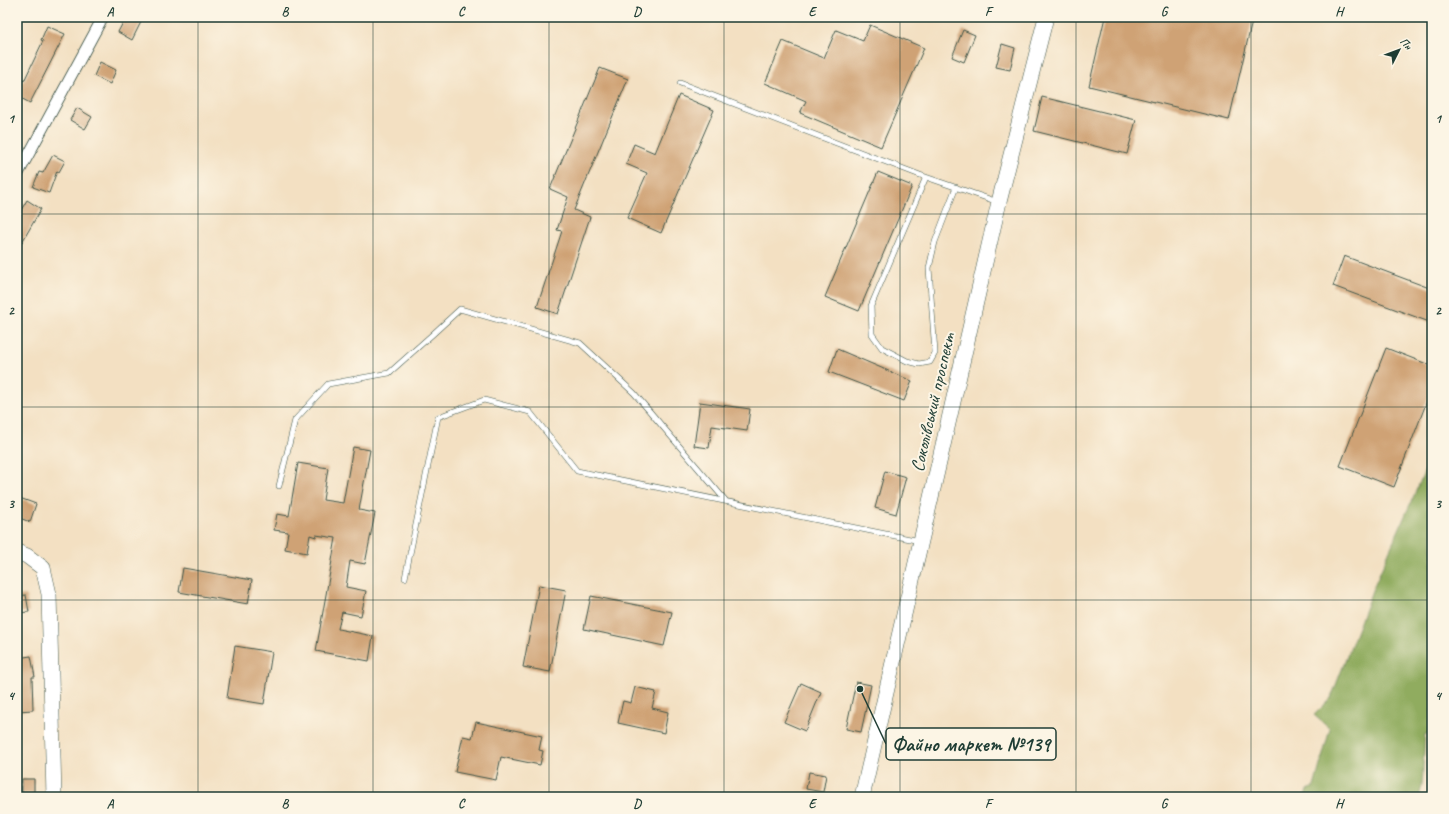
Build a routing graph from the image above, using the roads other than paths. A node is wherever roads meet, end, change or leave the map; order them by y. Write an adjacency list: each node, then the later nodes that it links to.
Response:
1 (103, 17): 4 (street)
2 (1046, 17): 7 (street, Соколівський проспект)
3 (680, 82): 5 (lane)
4 (17, 176)
5 (926, 177): 6 (lane); 6 (lane)
6 (956, 187): 7 (lane)
7 (999, 202): 10 (street, Соколівський проспект)
8 (279, 486): 9 (lane)
9 (726, 501): 10 (lane); 12 (lane)
10 (921, 541): 14 (street, Соколівський проспект)
11 (17, 552): 13 (street)
12 (405, 578)
13 (54, 797)
14 (862, 797)

